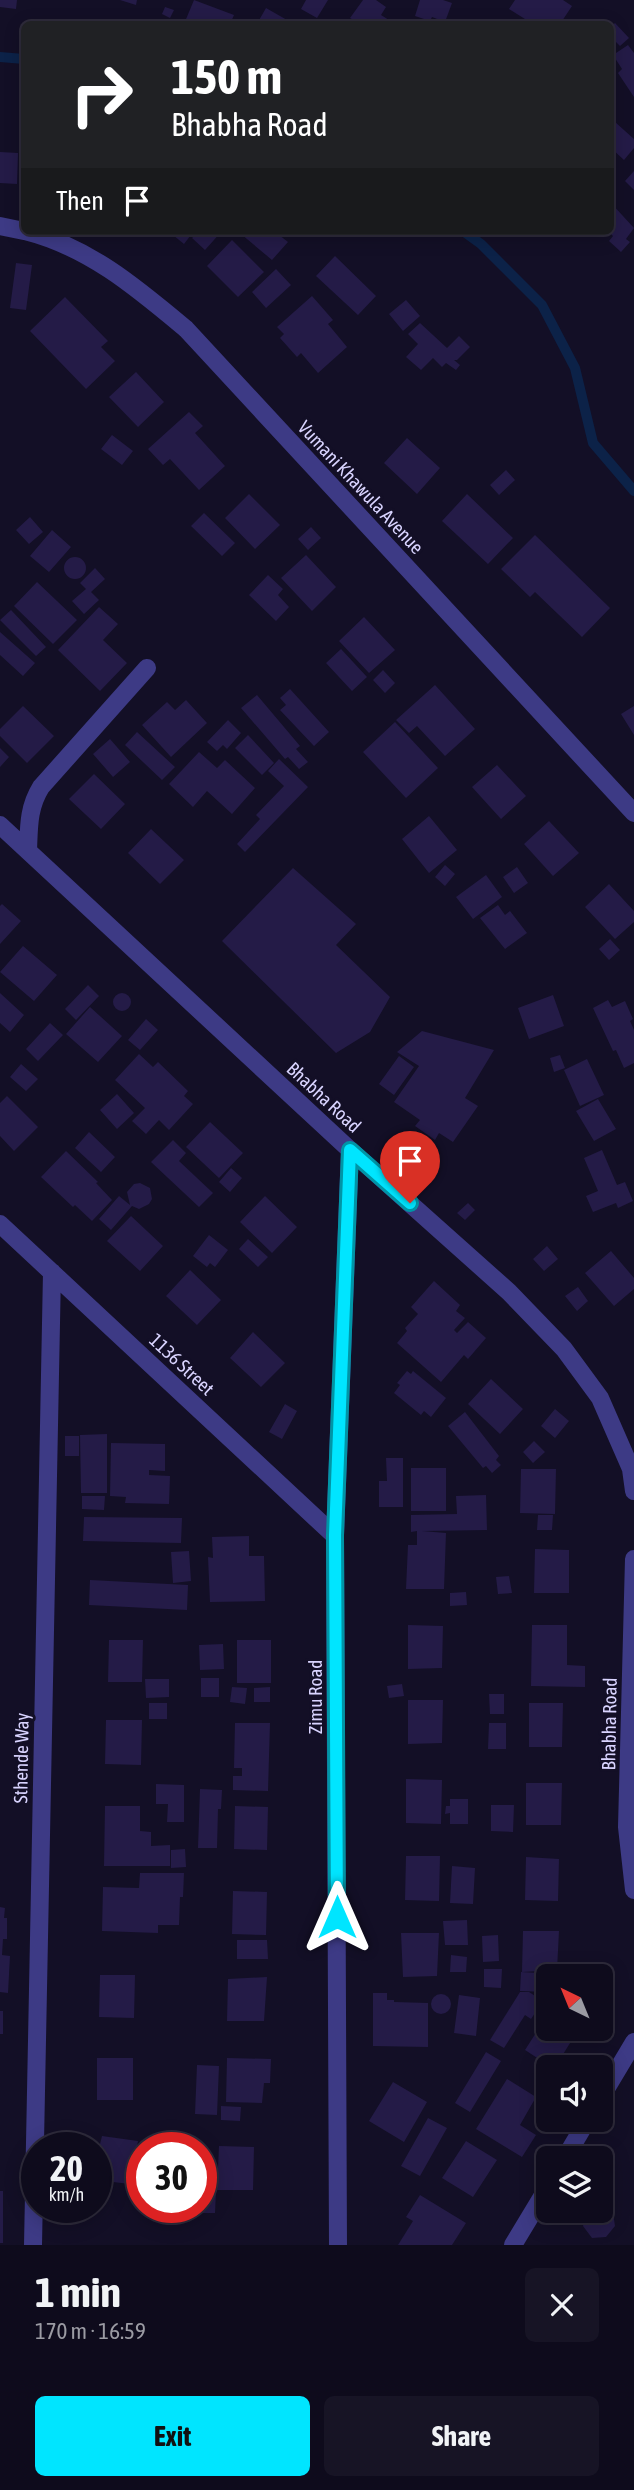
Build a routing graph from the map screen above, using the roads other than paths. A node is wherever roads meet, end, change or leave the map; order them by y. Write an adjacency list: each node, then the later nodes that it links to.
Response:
1 (0, 226): 2 (street, Vumani Khawula Avenue)
2 (21, 230)
3 (36, 235): 5 (street, Vumani Khawula Avenue)
4 (147, 668): 7 (street)
5 (634, 813)
6 (0, 825): 7 (street, Bhabha Road)
7 (28, 851): 8 (street, Bhabha Road)
8 (350, 1150): 11 (street, Bhabha Road); 12 (street, Zimu Road)
9 (0, 1224): 10 (street, 1136 Street)
10 (52, 1272): 12 (street, 1136 Street); 18 (street, Sthende Way)
11 (634, 1490)
12 (335, 1535): 19 (street, Zimu Road)
13 (634, 1559): 14 (street, Bhabha Road)
14 (634, 1890)
15 (634, 2042): 16 (street)
16 (613, 2077)
17 (536, 2207): 20 (street)
18 (33, 2245)
19 (338, 2245)
20 (513, 2245)

